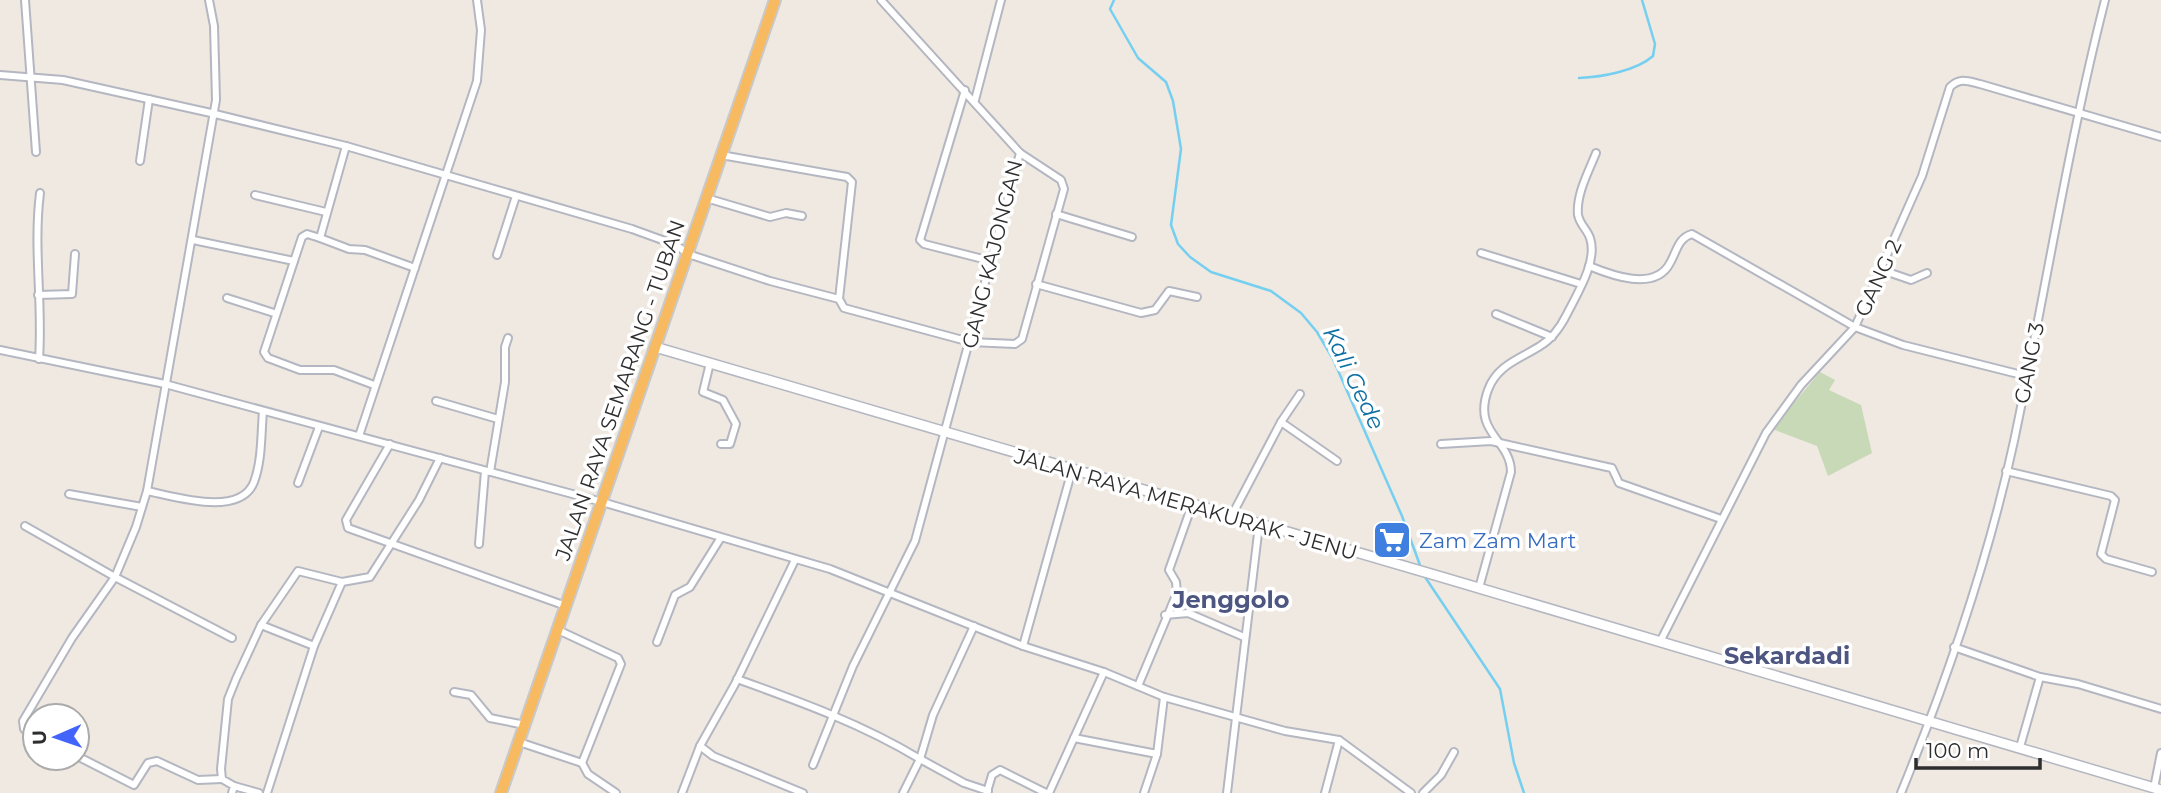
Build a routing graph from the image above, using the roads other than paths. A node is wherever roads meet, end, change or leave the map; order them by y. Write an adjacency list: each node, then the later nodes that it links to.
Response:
1 (25, 0): 9 (street)
2 (209, 0): 13 (street)
3 (477, 0): 22 (street)
4 (775, 0): 20 (highway, JALAN RAYA SEMARANG - TUBAN)
5 (881, 0): 10 (street, GANG KAJONGAN)
6 (1001, 0): 12 (street)
7 (2105, 0): 14 (street, GANG 3)
8 (0, 75): 9 (street)
9 (31, 78): 11 (street); 17 (street)
10 (965, 90): 12 (street, GANG KAJONGAN); 38 (street)
11 (149, 99): 13 (street); 21 (street)
12 (975, 100): 18 (street, GANG KAJONGAN)
13 (211, 113): 16 (street); 32 (street)
14 (2079, 115): 15 (street); 41 (street, GANG 2); 59 (street, GANG 3)
15 (2161, 137)
16 (346, 146): 22 (street); 27 (street)
17 (36, 152)
18 (1020, 153): 28 (street); 38 (street, GANG KAJONGAN)
19 (1596, 153): 39 (street)
20 (721, 155): 26 (highway, JALAN RAYA SEMARANG - TUBAN); 48 (street)
21 (140, 161)
22 (447, 176): 25 (street); 40 (street)
23 (40, 193): 45 (street)
24 (255, 195): 27 (street)
25 (516, 196): 35 (street); 36 (street)
26 (706, 198): 29 (street); 35 (highway, JALAN RAYA SEMARANG - TUBAN)
27 (326, 212): 31 (street)
28 (1056, 214): 30 (street); 43 (street)
29 (802, 216)
30 (1132, 237)
31 (320, 238): 37 (street); 40 (street)
32 (194, 240): 37 (street); 60 (street)
33 (1481, 253): 44 (street)
34 (75, 254): 45 (street)
35 (688, 254): 48 (street); 55 (highway, JALAN RAYA SEMARANG - TUBAN)
36 (496, 255)
37 (293, 261): 49 (street)
38 (990, 261): 54 (street, GANG KAJONGAN)
39 (1589, 266): 44 (street); 51 (street)
40 (415, 268): 61 (street)
41 (1882, 270): 42 (street); 51 (street, GANG 2)
42 (1927, 273)
43 (1036, 284): 46 (street); 54 (street)
44 (1581, 284): 52 (street)
45 (38, 295): 57 (street)
46 (1197, 297)
47 (227, 298): 49 (street)
48 (839, 299): 54 (street)
49 (274, 313): 61 (street)
50 (1496, 314): 52 (street)
51 (1855, 327): 59 (street); 86 (street, GANG 2)
52 (1552, 337): 73 (street)
53 (508, 338): 65 (street)
54 (970, 342): 68 (street, GANG KAJONGAN)
55 (655, 347): 58 (main road, JALAN RAYA MERAKURAK - JENU); 82 (highway, JALAN RAYA SEMARANG - TUBAN)
56 (0, 350): 57 (street)
57 (39, 359): 60 (street)
58 (710, 363): 68 (main road, JALAN RAYA MERAKURAK - JENU); 71 (street)
59 (2026, 376): 77 (street, GANG 3)
60 (165, 384): 64 (street); 80 (street)
61 (374, 384): 69 (street)
62 (1300, 394): 66 (street)
63 (436, 401): 65 (street)
64 (263, 411): 67 (street); 80 (street)
65 (498, 419): 78 (street)
66 (1280, 422): 75 (street); 85 (street)
67 (319, 427): 69 (street); 79 (street)
68 (947, 433): 76 (main road, JALAN RAYA MERAKURAK - JENU); 97 (street, GANG KAJONGAN)
69 (359, 436): 70 (street)
70 (390, 444): 74 (street); 91 (street)
71 (721, 444)
72 (1441, 444): 73 (street)
73 (1499, 444): 86 (street); 96 (street)
74 (440, 458): 78 (street); 91 (street)
75 (1337, 461)
76 (1072, 470): 83 (main road, JALAN RAYA MERAKURAK - JENU); 108 (street)
77 (2006, 471): 93 (street); 109 (street, GANG 3)
78 (487, 472): 82 (street); 90 (street)
79 (298, 483)
80 (146, 491): 84 (street)
81 (69, 494): 84 (street)
82 (602, 502): 89 (street); 98 (highway, JALAN RAYA SEMARANG - TUBAN)
83 (1192, 505): 85 (main road, JALAN RAYA MERAKURAK - JENU); 99 (street)
84 (142, 507): 94 (street)
85 (1231, 517): 87 (main road, JALAN RAYA MERAKURAK - JENU)
86 (1721, 519): 105 (street, GANG 2)
87 (1259, 525): 96 (main road, JALAN RAYA MERAKURAK - JENU); 103 (street)
88 (25, 526): 94 (street)
89 (720, 539): 92 (street); 106 (street)
90 (479, 544)
91 (390, 545): 95 (street); 98 (street)
92 (795, 560): 97 (street); 112 (street)
93 (2152, 572)
94 (115, 577): 104 (street); 116 (street)
95 (342, 582): 100 (street); 107 (street)
96 (1479, 588): 105 (main road, JALAN RAYA MERAKURAK - JENU)
97 (891, 591): 101 (street); 118 (street, GANG KAJONGAN)
98 (566, 606): 102 (highway, JALAN RAYA SEMARANG - TUBAN)
99 (1165, 615): 103 (street); 113 (street)
100 (261, 625): 107 (street); 134 (street)
101 (974, 626): 108 (street); 130 (street)
102 (558, 630): 121 (highway, JALAN RAYA SEMARANG - TUBAN); 132 (street)
103 (1244, 637): 119 (street)
104 (232, 638)
105 (1661, 640): 120 (main road, JALAN RAYA MERAKURAK - JENU)
106 (657, 642)
107 (314, 646): 141 (street)
108 (1023, 646): 110 (street)
109 (1954, 647): 111 (street); 120 (street, GANG 3)
110 (1104, 672): 113 (street); 122 (street)
111 (2040, 677): 117 (street); 126 (street)
112 (737, 679): 118 (street); 125 (street)
113 (1138, 686): 115 (street)
114 (454, 692): 121 (street)
115 (1164, 697): 119 (street); 128 (street)
116 (34, 702)
117 (2161, 709)
118 (832, 713): 130 (street); 133 (street, GANG KAJONGAN)
119 (1238, 717): 123 (street); 149 (street)
120 (1931, 719): 126 (main road, JALAN RAYA MERAKURAK - JENU); 153 (street, GANG 3)
121 (525, 725): 124 (highway, JALAN RAYA SEMARANG - TUBAN)
122 (1074, 738): 128 (street); 147 (street)
123 (1339, 740): 150 (street); 151 (street)
124 (519, 742): 132 (street); 142 (highway, JALAN RAYA SEMARANG - TUBAN)
125 (700, 746): 144 (street); 145 (street)
126 (2020, 747): 137 (main road, JALAN RAYA MERAKURAK - JENU)
127 (1454, 752): 152 (street)
128 (1157, 754): 148 (street)
129 (2161, 754): 137 (street)
130 (920, 759): 138 (street); 146 (street)
131 (91, 763): 135 (street)
132 (582, 763): 143 (street)
133 (813, 765)
134 (222, 779): 135 (street); 136 (street)
135 (134, 785): 139 (street)
136 (233, 789): 140 (street)
137 (2157, 789)
138 (987, 792): 147 (street)
139 (130, 793)
140 (259, 793)
141 (267, 793)
142 (501, 793)
143 (616, 793)
144 (682, 793)
145 (803, 793)
146 (903, 793)
147 (1048, 793)
148 (1144, 793)
149 (1227, 793)
150 (1325, 793)
151 (1411, 793)
152 (1423, 793)
153 (1901, 793)

